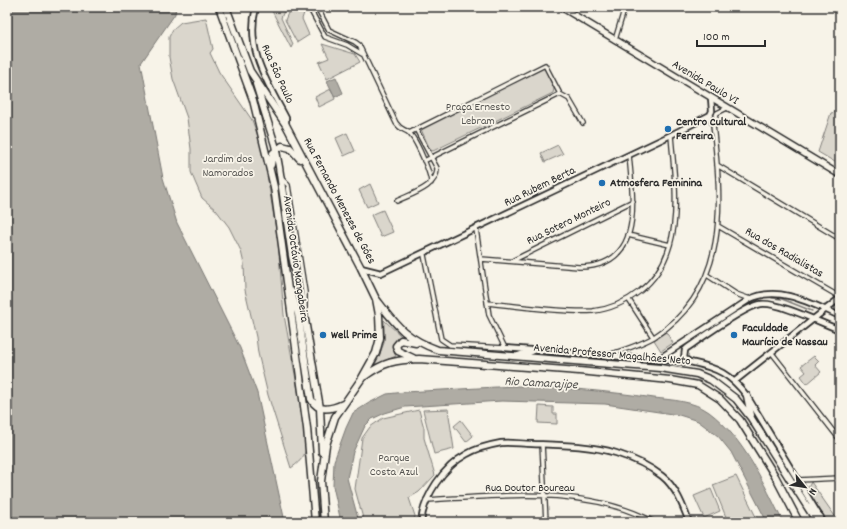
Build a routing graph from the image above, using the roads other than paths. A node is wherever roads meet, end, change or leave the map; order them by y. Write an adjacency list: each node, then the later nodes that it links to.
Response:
1 (219, 7): 28 (main road, Avenida Octávio Mangabeira)
2 (226, 7): 12 (main road, Rua Fernando Menezes de Góes)
3 (309, 7): 9 (street)
4 (317, 7): 8 (street)
5 (561, 7): 10 (main road, Avenida Paulo VI)
6 (625, 7): 10 (street)
7 (257, 8): 18 (street, Rua São Paulo)
8 (332, 32): 9 (street); 11 (street)
9 (327, 38): 11 (street)
10 (615, 40): 14 (main road, Avenida Paulo VI)
11 (363, 54): 21 (street)
12 (254, 78): 18 (main road, Rua Fernando Menezes de Góes); 23 (main road, Avenida Octávio Mangabeira)
13 (560, 94): 17 (street); 20 (street); 25 (street)
14 (711, 98): 15 (main road, Avenida Paulo VI); 16 (street)
15 (728, 108): 19 (street); 30 (main road, Avenida Paulo VI)
16 (703, 118): 19 (street); 22 (street, Rua Rubem Berta)
17 (583, 123)
18 (286, 125): 29 (main road, Rua Fernando Menezes de Góes)
19 (713, 125): 27 (street)
20 (416, 129): 21 (street); 25 (street)
21 (409, 133): 26 (street)
22 (671, 135): 24 (street, Rua Rubem Berta); 38 (street)
23 (276, 150): 28 (main road); 29 (main road); 68 (main road, Avenida Octávio Mangabeira)
24 (629, 155): 33 (street); 35 (street, Rua Rubem Berta)
25 (431, 157): 26 (street); 31 (street)
26 (424, 161): 31 (street)
27 (718, 165): 34 (street); 37 (street)
28 (270, 167): 44 (main road, Avenida Octávio Mangabeira)
29 (307, 168): 42 (main road, Rua Fernando Menezes de Góes)
30 (840, 175)
31 (431, 183): 32 (street)
32 (397, 201)
33 (633, 201): 36 (street); 41 (street, Rua Sotero Monteiro)
34 (718, 226): 43 (street); 45 (street, Rua dos Radialistas)
35 (476, 229): 39 (street, Rua Rubem Berta); 40 (street)
36 (628, 236): 38 (street); 41 (street)
37 (840, 239)
38 (670, 245): 48 (street)
39 (424, 254): 42 (street, Rua Rubem Berta); 56 (street, Avenida Professor Magalhães Neto)
40 (481, 259): 41 (street); 49 (street)
41 (513, 261)
42 (362, 268): 46 (main road, Rua Fernando Menezes de Góes)
43 (707, 275): 47 (street); 54 (street)
44 (287, 281): 68 (main road); 78 (main road, Avenida Octávio Mangabeira)
45 (840, 298): 50 (street)
46 (376, 299): 55 (main road, Avenida Professor Magalhães Neto); 64 (main road, Rua Fernando Menezes de Góes)
47 (750, 299): 50 (street); 62 (street)
48 (629, 300): 49 (street); 54 (street)
49 (487, 303): 56 (street)
50 (825, 310): 51 (street); 52 (street)
51 (840, 316)
52 (813, 320): 53 (street); 58 (street); 63 (street)
53 (840, 330)
54 (653, 338): 59 (street)
55 (420, 343): 60 (main road, Avenida Professor Magalhães Neto); 61 (main road)
56 (505, 348): 57 (street, Avenida Professor Magalhães Neto)
57 (532, 351): 59 (street, Avenida Professor Magalhães Neto); 60 (main road)
58 (772, 353): 65 (street); 70 (street)
59 (606, 356): 62 (street, Avenida Professor Magalhães Neto)
60 (516, 357): 69 (main road, Avenida Professor Magalhães Neto)
61 (419, 359): 64 (main road, Avenida Professor Magalhães Neto); 84 (main road, Avenida Professor Magalhães Neto)
62 (657, 360): 63 (street, Avenida Professor Magalhães Neto)
63 (690, 362): 65 (street, Avenida Professor Magalhães Neto)
64 (362, 378): 67 (main road, Avenida Octávio Mangabeira)
65 (736, 381): 66 (street, Avenida Professor Magalhães Neto)
66 (747, 396): 69 (main road); 74 (street, Avenida Professor Magalhães Neto)
67 (343, 404): 68 (main road); 72 (main road, Avenida Octávio Mangabeira)
68 (320, 408): 72 (main road, Avenida Octávio Mangabeira)
69 (751, 418): 77 (main road, Avenida Professor Magalhães Neto)
70 (840, 440)
71 (542, 444): 75 (street); 76 (street); 83 (street)
72 (322, 462): 79 (main road, Avenida Octávio Mangabeira)
73 (840, 478): 74 (street)
74 (798, 480): 77 (street, Avenida Professor Magalhães Neto)
75 (545, 496): 76 (street, Rua Doutor Boureau); 81 (street); 82 (street, Rua Doutor Boureau)
76 (426, 500): 80 (street)
77 (820, 520)
78 (315, 522)
79 (324, 522)
80 (421, 522)
81 (546, 522)
82 (654, 522)
83 (689, 522)
84 (799, 522)

